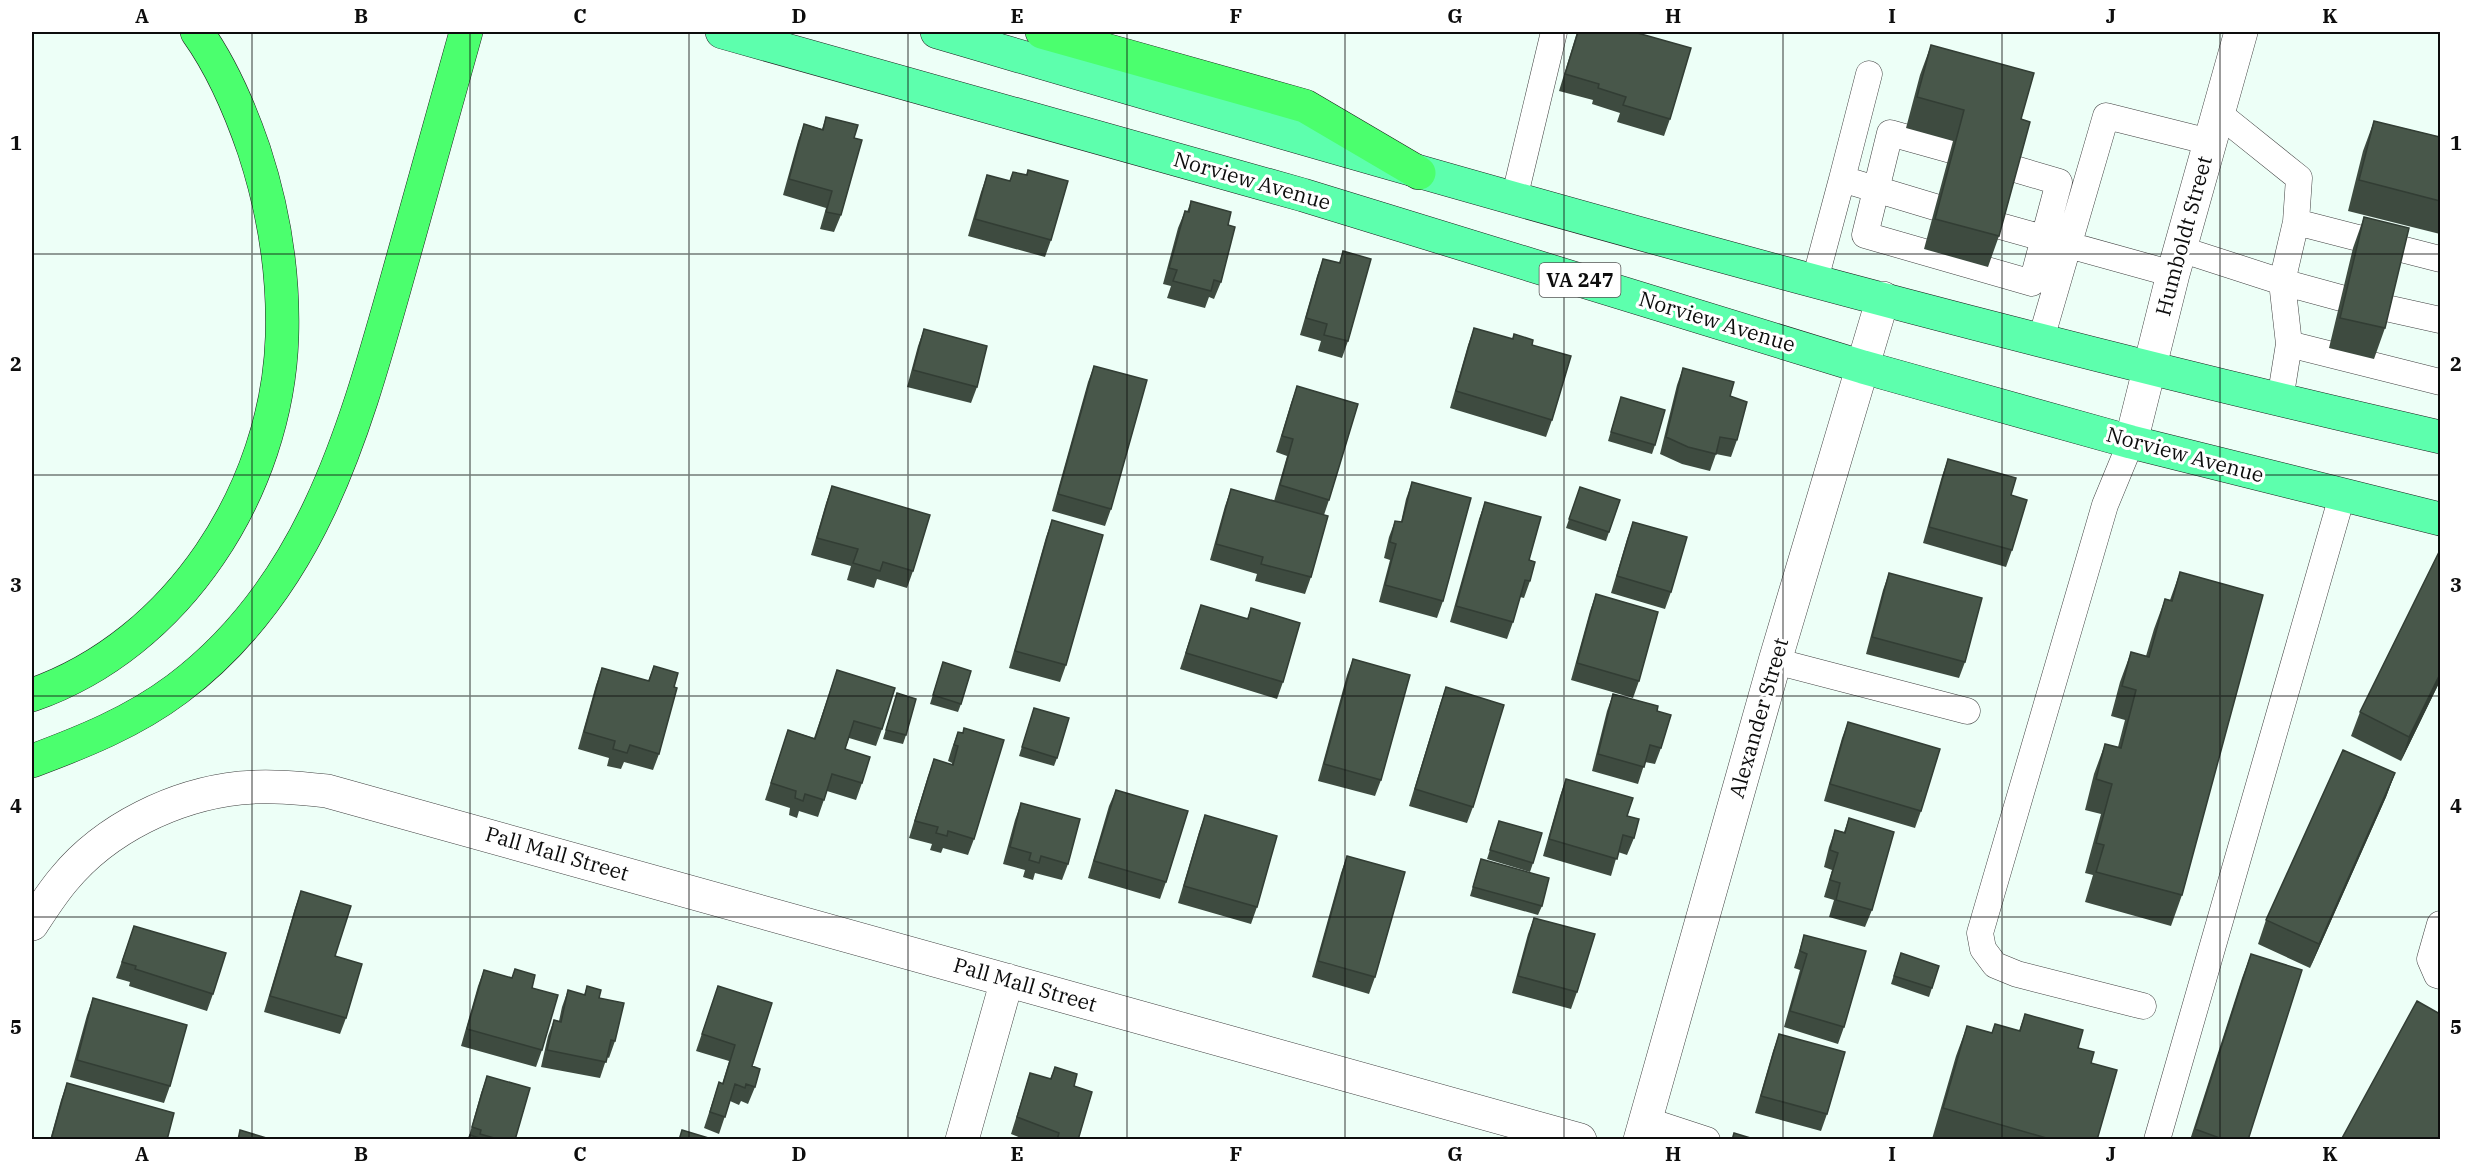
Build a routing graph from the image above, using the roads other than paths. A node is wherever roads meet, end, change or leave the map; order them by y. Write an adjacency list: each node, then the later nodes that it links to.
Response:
1 (197, 32): 39 (highway)
2 (466, 32): 41 (highway)
3 (722, 32): 30 (main road, Norview Avenue / VA 247)
4 (937, 32): 12 (main road)
5 (1042, 32): 12 (highway)
6 (1554, 32): 15 (lane)
7 (2241, 32): 9 (street, Humboldt Street)
8 (1869, 74): 13 (lane)
9 (2214, 128): 17 (lane); 19 (lane); 21 (street, Humboldt Street)
10 (1951, 150): 14 (lane)
11 (2015, 169): 19 (lane)
12 (1419, 173): 15 (main road)
13 (1842, 179): 14 (lane); 22 (lane)
14 (1877, 189): 16 (lane); 19 (lane)
15 (1514, 199): 22 (main road)
16 (1935, 207)
17 (2296, 222): 20 (lane); 23 (lane)
18 (2000, 226): 19 (lane)
19 (2056, 243): 21 (lane); 28 (lane)
20 (2440, 259)
21 (2176, 262): 23 (lane); 31 (street, Humboldt Street)
22 (1815, 280): 24 (main road)
23 (2282, 282): 25 (lane); 29 (lane)
24 (1883, 298): 28 (main road); 30 (street, Alexander Street)
25 (2341, 298)
26 (2386, 308): 27 (lane)
27 (2440, 321)
28 (2041, 339): 31 (main road)
29 (2289, 344): 32 (lane); 33 (lane)
30 (1863, 367): 35 (main road, Norview Avenue / VA 247); 38 (street, Alexander Street)
31 (2149, 368): 33 (main road); 35 (street, Humboldt Street)
32 (2440, 382)
33 (2280, 400): 34 (main road)
34 (2440, 436)
35 (2131, 442): 36 (main road, Norview Avenue / VA 247); 46 (lane)
36 (2342, 496): 37 (main road, Norview Avenue / VA 247); 51 (lane)
37 (2440, 519)
38 (1775, 661): 40 (lane); 47 (street, Alexander Street)
39 (32, 695)
40 (1967, 711)
41 (32, 761)
42 (32, 924): 45 (street, Pall Mall Street)
43 (2440, 924): 44 (lane)
44 (2440, 976)
45 (1007, 980): 48 (street); 49 (street, Pall Mall Street)
46 (2143, 1005)
47 (1643, 1130): 50 (lane)
48 (962, 1140)
49 (1580, 1140)
50 (1707, 1140)
51 (2157, 1140)

